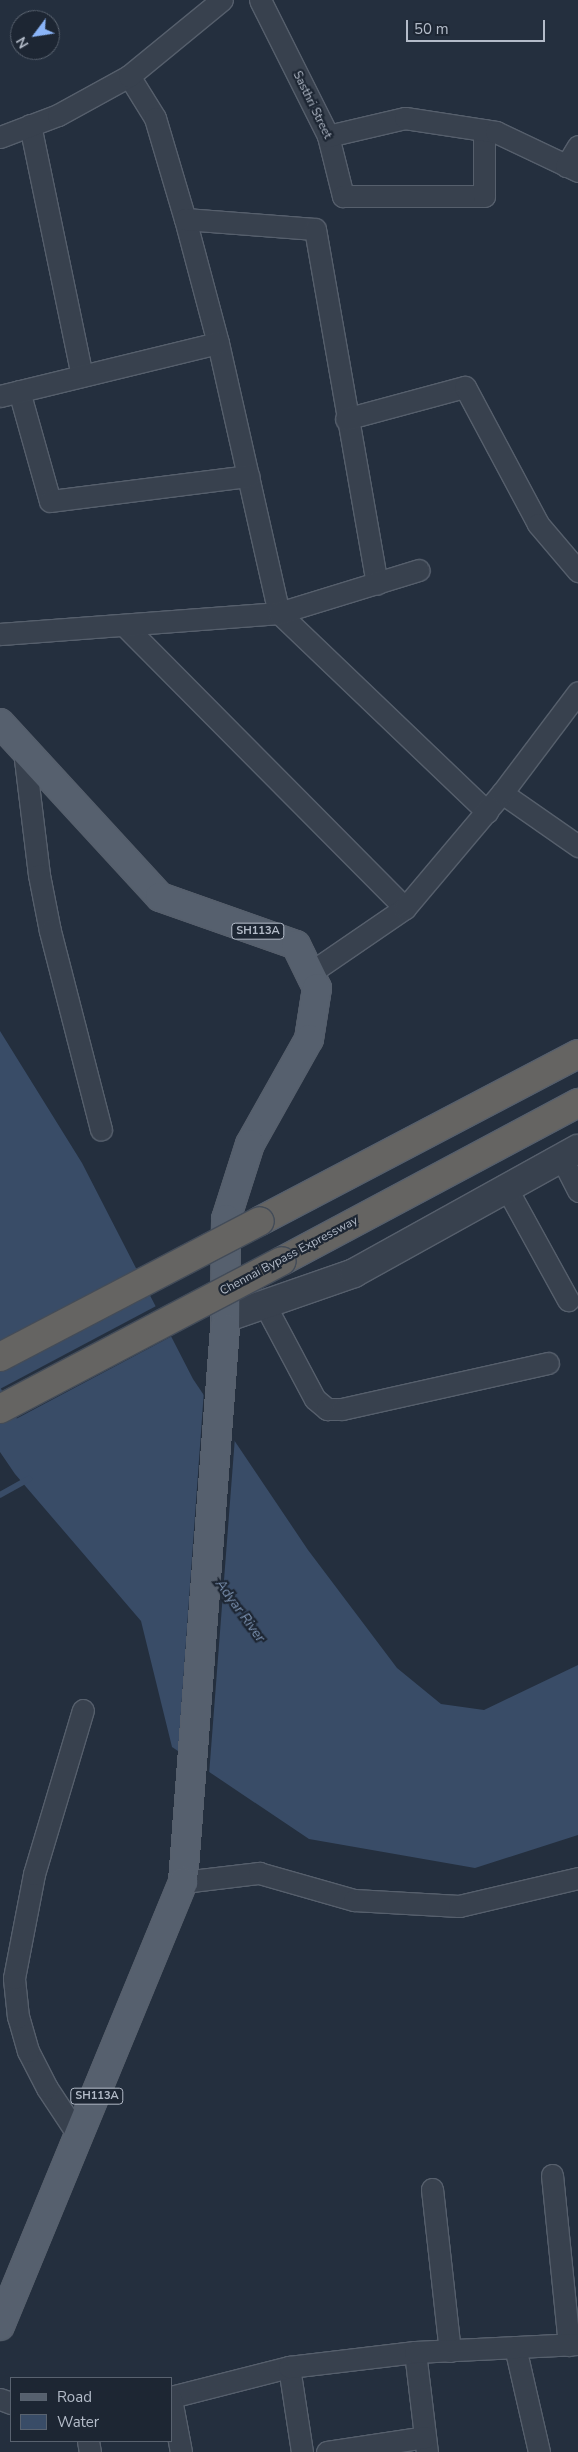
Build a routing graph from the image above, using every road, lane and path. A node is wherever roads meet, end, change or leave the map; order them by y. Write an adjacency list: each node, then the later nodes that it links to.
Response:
1 (222, 0): 3 (street)
2 (260, 0): 6 (street, Sasthri Street)
3 (130, 76): 4 (street); 10 (street)
4 (30, 125): 7 (street); 12 (street)
5 (484, 130): 6 (street); 6 (street, Sasthri Street); 9 (street)
6 (328, 136)
7 (0, 137)
8 (578, 146): 9 (street)
9 (572, 168)
10 (185, 219): 11 (street); 14 (street)
11 (218, 343): 12 (street); 15 (street)
12 (82, 376): 13 (street)
13 (9, 393): 15 (street)
14 (346, 419): 17 (street); 18 (street)
15 (248, 476): 19 (street)
16 (419, 570): 18 (street)
17 (578, 571)
18 (377, 584): 19 (street)
19 (279, 613): 20 (street); 26 (street)
20 (124, 625): 21 (street); 28 (street)
21 (0, 634)
22 (578, 692): 25 (street)
23 (0, 723): 24 (main road, SH113A)
24 (24, 751): 29 (main road, SH113A); 32 (street)
25 (502, 793): 26 (street); 27 (street)
26 (486, 812): 28 (street)
27 (578, 846)
28 (405, 908): 29 (street)
29 (310, 973): 38 (main road, SH113A)
30 (578, 1054): 39 (highway, bridge)
31 (578, 1104): 41 (highway, Chennai Bypass Expressway, bridge)
32 (101, 1130)
33 (570, 1154): 34 (street); 35 (street)
34 (507, 1189): 36 (street); 37 (street)
35 (578, 1191)
36 (568, 1300)
37 (266, 1306): 38 (street); 40 (street)
38 (225, 1323): 43 (main road, SH113A)
39 (0, 1357)
40 (548, 1362)
41 (0, 1408)
42 (83, 1710): 45 (street)
43 (184, 1873): 44 (street); 45 (main road, SH113A)
44 (578, 1878)
45 (80, 2138): 48 (main road, SH113A)
46 (552, 2174): 49 (street)
47 (432, 2188): 51 (street)
48 (0, 2326)
49 (574, 2344): 50 (street)
50 (516, 2347): 51 (street); 60 (street)
51 (450, 2351): 52 (street)
52 (415, 2352): 53 (street); 56 (street)
53 (289, 2367): 54 (street); 58 (street)
54 (172, 2398)
55 (172, 2403): 57 (street)
56 (426, 2445): 59 (street)
57 (182, 2452)
58 (302, 2452)
59 (327, 2452)
60 (539, 2452)

